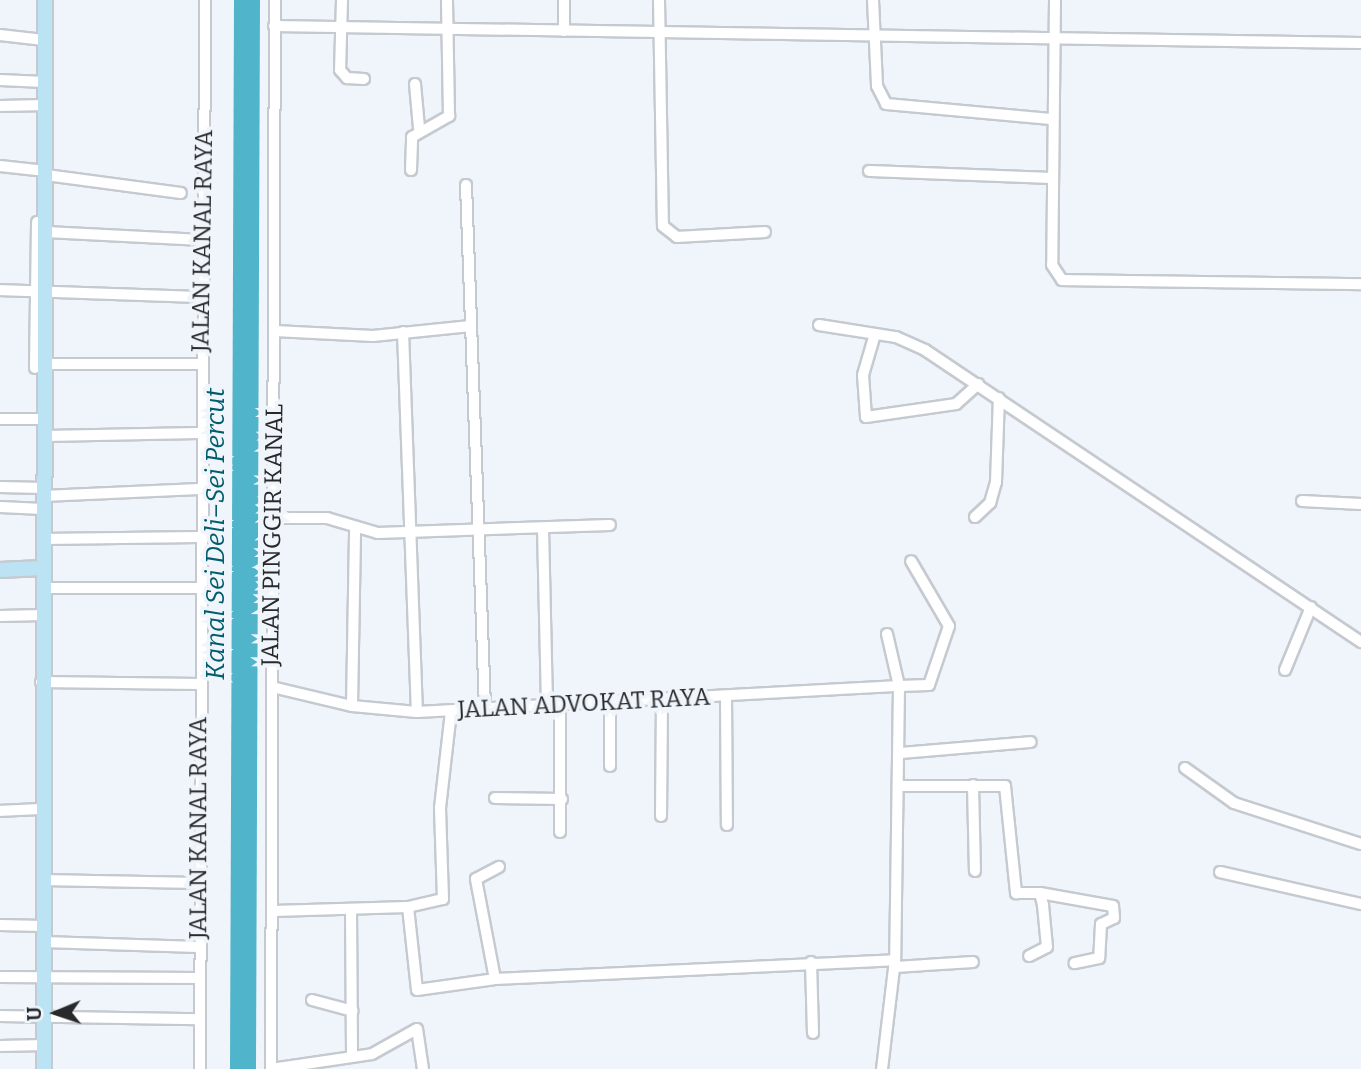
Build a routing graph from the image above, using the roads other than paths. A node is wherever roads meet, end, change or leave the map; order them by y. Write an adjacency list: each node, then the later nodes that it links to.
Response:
1 (45, 0): 17 (street)
2 (205, 0): 37 (street, JALAN KANAL RAYA)
3 (275, 0): 11 (street, JALAN PINGGIR KANAL)
4 (342, 0): 10 (street)
5 (447, 0): 12 (street)
6 (564, 0): 13 (street)
7 (659, 0): 14 (street)
8 (873, 0): 16 (street)
9 (1055, 0): 18 (street)
10 (341, 24): 11 (street); 12 (street); 20 (street)
11 (274, 26): 44 (street, JALAN PINGGIR KANAL)
12 (448, 30): 13 (street); 27 (street)
13 (564, 31): 14 (street)
14 (660, 32): 16 (street); 36 (street)
15 (0, 35): 17 (street)
16 (874, 36): 18 (street); 26 (street)
17 (44, 40): 22 (street)
18 (1056, 42): 19 (street); 26 (street)
19 (1361, 43)
20 (365, 79)
21 (0, 80): 22 (street)
22 (45, 82): 24 (street)
23 (415, 84): 27 (street)
24 (46, 105): 25 (street); 31 (street)
25 (0, 106)
26 (1051, 119): 32 (street)
27 (419, 128): 29 (street)
28 (0, 166): 31 (street)
29 (411, 170)
30 (869, 171): 32 (street)
31 (46, 173): 34 (street); 35 (street)
32 (1054, 178): 38 (street)
33 (466, 185): 43 (street)
34 (181, 193)
35 (41, 227): 37 (street); 40 (street)
36 (765, 232)
37 (203, 240): 41 (street, JALAN KANAL RAYA)
38 (1361, 284)
39 (0, 290): 40 (street)
40 (41, 291): 41 (street); 48 (street)
41 (201, 297): 47 (street, JALAN KANAL RAYA)
42 (819, 325): 46 (street)
43 (470, 326): 45 (street); 67 (street)
44 (275, 331): 45 (street); 62 (street, JALAN PINGGIR KANAL)
45 (403, 332): 66 (street)
46 (875, 334): 49 (street); 49 (street)
47 (200, 364): 48 (street); 53 (street, JALAN KANAL RAYA)
48 (41, 366): 52 (street)
49 (978, 384): 50 (street)
50 (999, 398): 61 (street); 75 (street)
51 (0, 419): 52 (street)
52 (46, 419): 54 (street)
53 (198, 433): 54 (street); 56 (street, JALAN KANAL RAYA)
54 (45, 436): 57 (street)
55 (0, 487): 57 (street)
56 (198, 489): 57 (street); 68 (street, JALAN KANAL RAYA)
57 (43, 498): 60 (street); 69 (street)
58 (1302, 501): 59 (street)
59 (1361, 504)
60 (0, 507)
61 (975, 517)
62 (275, 519): 65 (street); 84 (street, JALAN PINGGIR KANAL)
63 (610, 525): 64 (street)
64 (543, 528): 67 (street); 89 (street)
65 (355, 531): 66 (street); 90 (street)
66 (415, 533): 67 (street); 92 (street)
67 (481, 533): 91 (street)
68 (199, 537): 69 (street); 74 (street, JALAN KANAL RAYA)
69 (43, 539): 71 (street)
70 (911, 561): 83 (street, JALAN ADVOKAT RAYA)
71 (42, 568): 72 (street); 73 (street)
72 (0, 570)
73 (43, 588): 74 (street); 76 (street)
74 (199, 588): 82 (street, JALAN KANAL RAYA)
75 (1311, 607): 79 (street); 80 (street)
76 (43, 615): 77 (street); 81 (street)
77 (0, 616)
78 (887, 634): 83 (street)
79 (1361, 642)
80 (1285, 670)
81 (41, 682): 82 (street); 102 (street)
82 (199, 684): 112 (street, JALAN KANAL RAYA)
83 (899, 686): 85 (street, JALAN ADVOKAT RAYA); 95 (street)
84 (272, 687): 90 (street, JALAN ADVOKAT RAYA); 117 (street, JALAN PINGGIR KANAL)
85 (726, 696): 86 (street, JALAN ADVOKAT RAYA); 105 (street)
86 (662, 698): 87 (street, JALAN ADVOKAT RAYA); 104 (street)
87 (610, 701): 88 (street, JALAN ADVOKAT RAYA); 96 (street)
88 (560, 704): 89 (street, JALAN ADVOKAT RAYA); 101 (street)
89 (547, 705): 91 (street, JALAN ADVOKAT RAYA)
90 (352, 706): 92 (street, JALAN ADVOKAT RAYA)
91 (485, 707): 93 (street, JALAN ADVOKAT RAYA)
92 (417, 712): 93 (street, JALAN ADVOKAT RAYA)
93 (451, 712): 115 (street)
94 (1031, 742): 95 (street)
95 (900, 753): 99 (street)
96 (610, 766)
97 (1185, 768): 107 (street)
98 (973, 785): 99 (street); 109 (street); 113 (street)
99 (899, 786): 126 (street)
100 (495, 798): 101 (street)
101 (562, 799): 106 (street)
102 (40, 808): 103 (street); 111 (street)
103 (0, 811)
104 (661, 816)
105 (727, 825)
106 (560, 832)
107 (1361, 844)
108 (499, 867): 130 (street)
109 (975, 871)
110 (1220, 872): 114 (street)
111 (42, 880): 112 (street); 119 (street)
112 (198, 883): 121 (street, JALAN KANAL RAYA)
113 (1040, 894): 122 (street); 125 (street)
114 (1361, 904)
115 (408, 907): 116 (street); 130 (street)
116 (351, 909): 117 (street); 132 (street)
117 (273, 911): 142 (street, JALAN PINGGIR KANAL)
118 (0, 925): 119 (street)
119 (43, 926): 120 (street)
120 (44, 942): 121 (street); 128 (street)
121 (198, 947): 129 (street, JALAN KANAL RAYA)
122 (1028, 956)
123 (811, 962): 126 (street); 130 (street); 136 (street)
124 (973, 962): 126 (street)
125 (1075, 962)
126 (895, 964): 144 (street)
127 (0, 977): 128 (street)
128 (44, 978): 129 (street); 133 (street)
129 (199, 978): 135 (street, JALAN KANAL RAYA)
130 (495, 979)
131 (312, 1000): 132 (street)
132 (353, 1011): 139 (street)
133 (45, 1015): 134 (street); 135 (street); 137 (street)
134 (0, 1016)
135 (200, 1019): 141 (street, JALAN KANAL RAYA)
136 (813, 1033)
137 (44, 1045): 138 (street); 140 (street)
138 (0, 1046)
139 (352, 1055): 142 (street); 143 (street)
140 (44, 1069)
141 (200, 1069)
142 (271, 1069)
143 (423, 1069)
144 (882, 1069)

